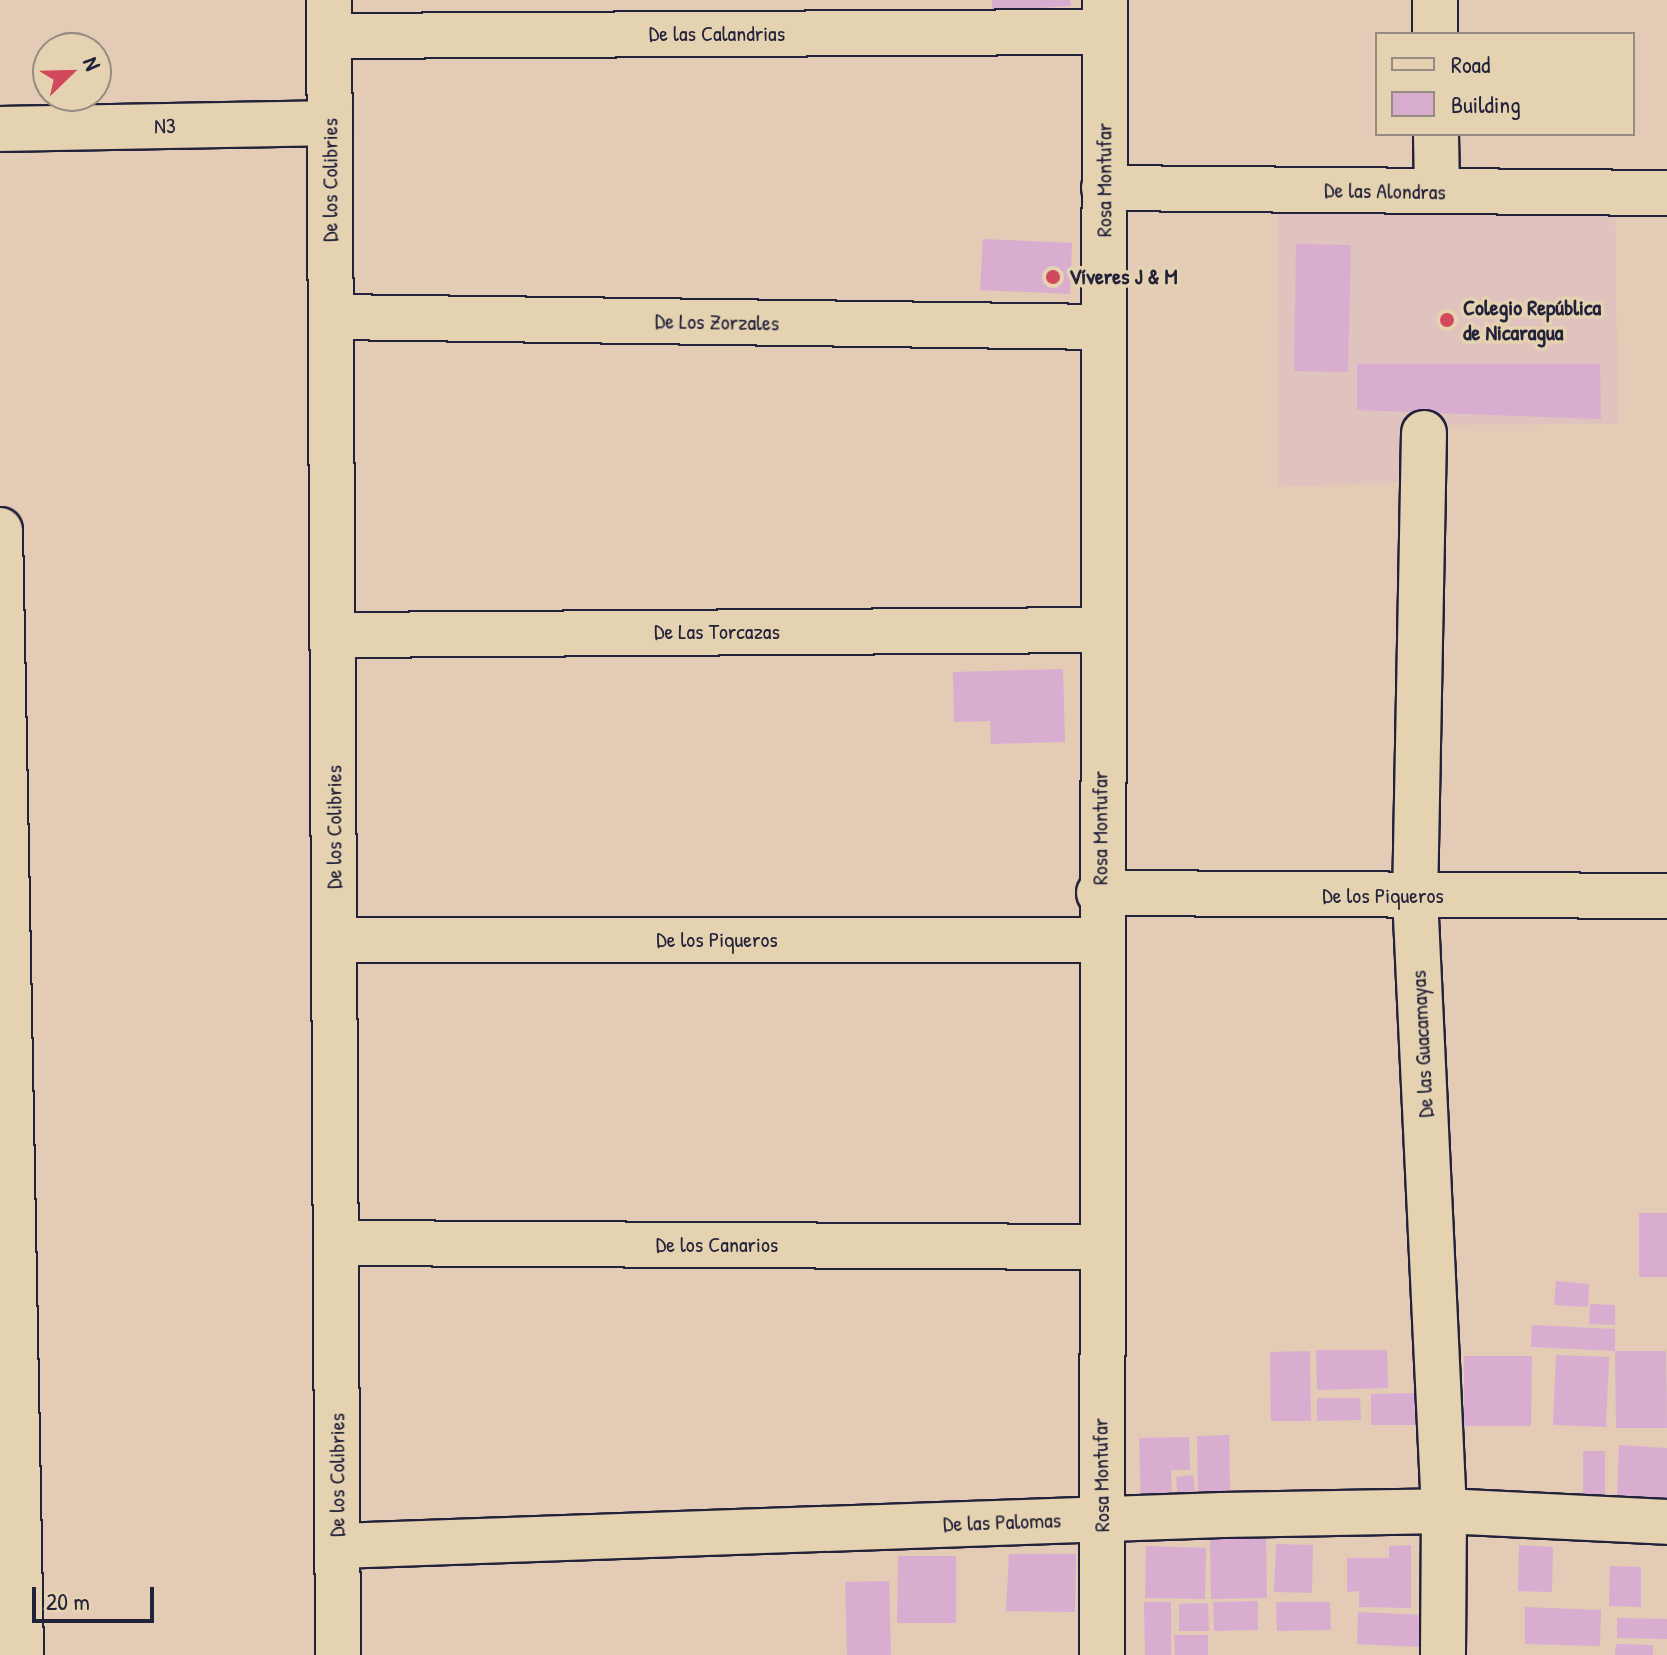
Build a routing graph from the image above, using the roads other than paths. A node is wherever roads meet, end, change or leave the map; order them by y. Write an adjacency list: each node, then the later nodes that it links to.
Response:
1 (1435, 0): 4 (street)
2 (1104, 16): 3 (street, De las Calandrias); 8 (street, Rosa Montufar)
3 (329, 18): 5 (street, De los Colibries)
4 (1435, 32)
5 (330, 123): 6 (street, N3); 11 (street, De los Colibries)
6 (0, 129)
7 (1436, 136): 9 (street)
8 (1104, 188): 9 (street, De las Alondras); 12 (street, Rosa Montufar)
9 (1437, 191): 10 (street, De las Alondras)
10 (1667, 193)
11 (331, 317): 12 (street, De Los Zorzales); 16 (street, De los Colibries)
12 (1103, 327): 15 (street, Rosa Montufar)
13 (1424, 433): 19 (street, De las Guacamayas)
14 (0, 530): 17 (street)
15 (1101, 630): 16 (street, De Las Torcazas); 18 (street, Rosa Montufar)
16 (333, 635): 21 (street, De los Colibries)
17 (3, 705): 23 (street)
18 (1099, 893): 19 (street, De los Piqueros); 22 (street, Rosa Montufar)
19 (1415, 896): 20 (street, De los Piqueros); 27 (street, De las Guacamayas)
20 (1667, 896)
21 (334, 940): 22 (street, De los Piqueros); 24 (street, De los Colibries)
22 (1100, 940): 25 (street, Rosa Montufar)
23 (6, 1015): 26 (street)
24 (336, 1243): 25 (street, De los Canarios); 30 (street, De los Colibries)
25 (1098, 1247): 28 (street, Rosa Montufar)
26 (5, 1312): 31 (street)
27 (1444, 1511): 28 (street, De las Palomas); 29 (street, De las Palomas); 35 (street, De las Guacamayas)
28 (1101, 1518): 30 (street, De las Palomas); 34 (street, Rosa Montufar)
29 (1667, 1522)
30 (338, 1546): 33 (street, De los Colibries)
31 (9, 1607): 32 (street)
32 (21, 1655)
33 (338, 1655)
34 (1102, 1655)
35 (1443, 1655)

